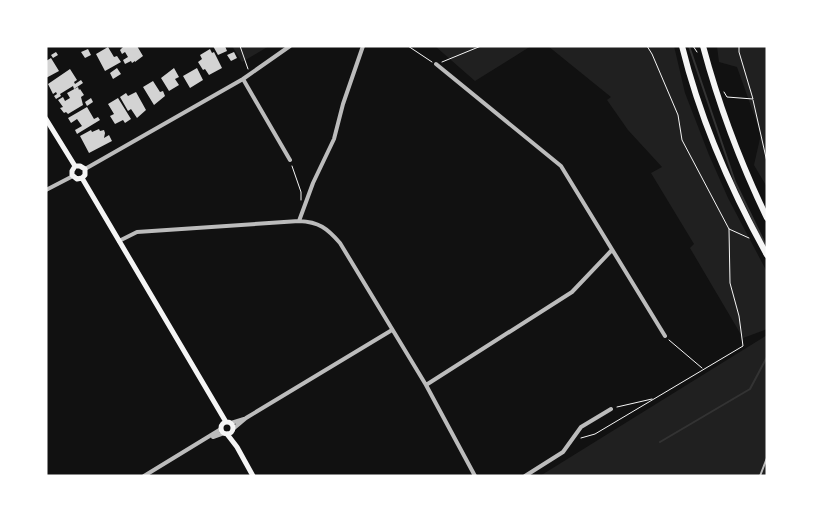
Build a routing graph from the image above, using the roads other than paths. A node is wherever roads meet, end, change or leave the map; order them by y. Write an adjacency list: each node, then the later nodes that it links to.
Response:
1 (290, 46): 6 (street)
2 (363, 46): 15 (street)
3 (682, 46): 18 (highway)
4 (703, 46): 14 (highway)
5 (436, 64): 17 (street)
6 (243, 79): 8 (street); 10 (street)
7 (46, 119): 9 (main road)
8 (290, 160)
9 (75, 166): 10 (main road); 11 (main road)
10 (85, 169): 12 (main road)
11 (73, 176): 12 (main road); 13 (street)
12 (82, 178): 16 (main road)
13 (46, 190)
14 (767, 218)
15 (299, 221): 16 (street); 19 (street)
16 (119, 242): 23 (main road)
17 (611, 250): 20 (street); 21 (street)
18 (767, 255)
19 (392, 330): 21 (street); 23 (street)
20 (664, 336)
21 (426, 385): 27 (street)
22 (611, 409): 28 (street)
23 (227, 428): 25 (street); 26 (main road)
24 (767, 458): 29 (lane)
25 (144, 476)
26 (253, 476)
27 (475, 476)
28 (525, 476)
29 (760, 476)

